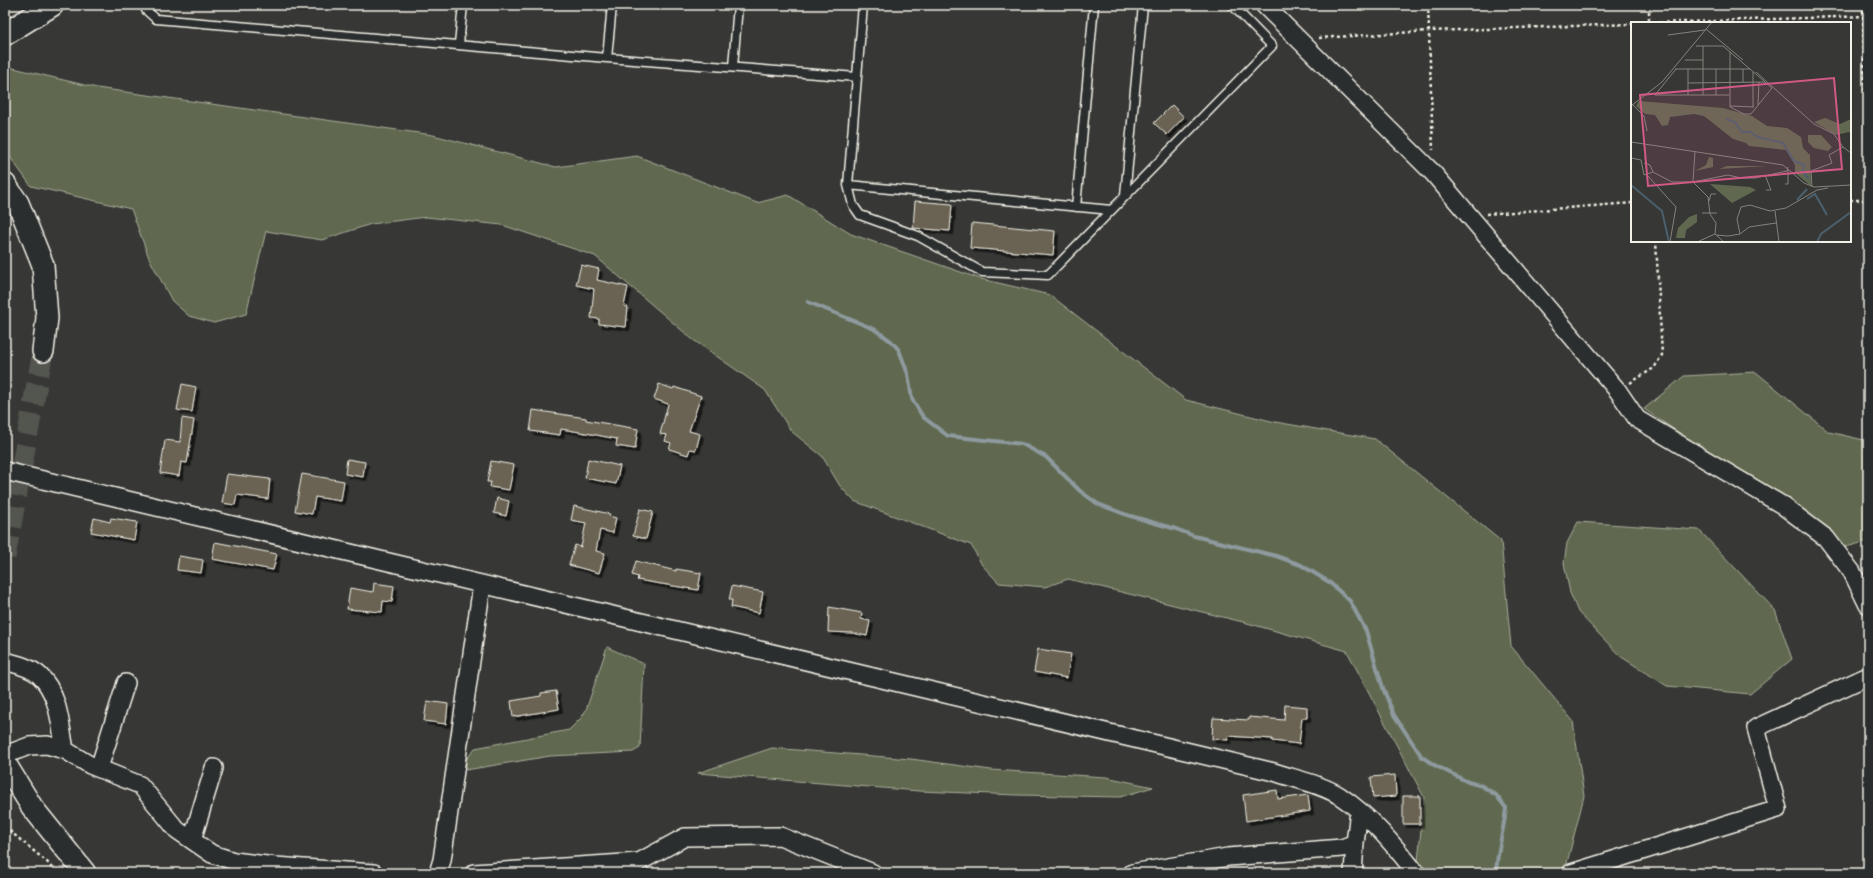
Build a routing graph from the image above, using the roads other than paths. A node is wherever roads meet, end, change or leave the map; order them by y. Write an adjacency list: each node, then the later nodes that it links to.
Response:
1 (52, 5): 11 (main road)
2 (151, 5): 12 (lane)
3 (463, 5): 12 (lane)
4 (612, 5): 13 (lane)
5 (738, 5): 14 (lane)
6 (864, 5): 15 (lane)
7 (1094, 5): 19 (lane)
8 (1143, 5): 18 (lane)
9 (1232, 5): 18 (lane)
10 (1264, 5): 24 (street)
11 (5, 34)
12 (459, 44): 13 (lane)
13 (607, 58): 14 (lane)
14 (732, 66): 15 (lane)
15 (857, 77): 17 (lane)
16 (5, 184): 21 (street)
17 (848, 185): 19 (lane); 20 (lane)
18 (1125, 196): 20 (lane)
19 (1076, 207): 20 (lane)
20 (1111, 210)
21 (43, 351)
22 (5, 471): 23 (street)
23 (482, 584): 33 (street); 38 (street)
24 (1868, 605)
25 (5, 661): 28 (street)
26 (1868, 676): 44 (street)
27 (126, 683): 31 (street)
28 (65, 750): 29 (street); 31 (street)
29 (5, 755)
30 (5, 763): 36 (street)
31 (99, 768): 34 (street)
32 (214, 768): 34 (street)
33 (1359, 811): 35 (street); 43 (street)
34 (192, 840): 37 (street)
35 (1355, 843): 41 (street); 42 (street)
36 (85, 873)
37 (374, 873)
38 (438, 873)
39 (474, 873): 40 (street)
40 (873, 873)
41 (1132, 873)
42 (1353, 873)
43 (1416, 873)
44 (1572, 873)

